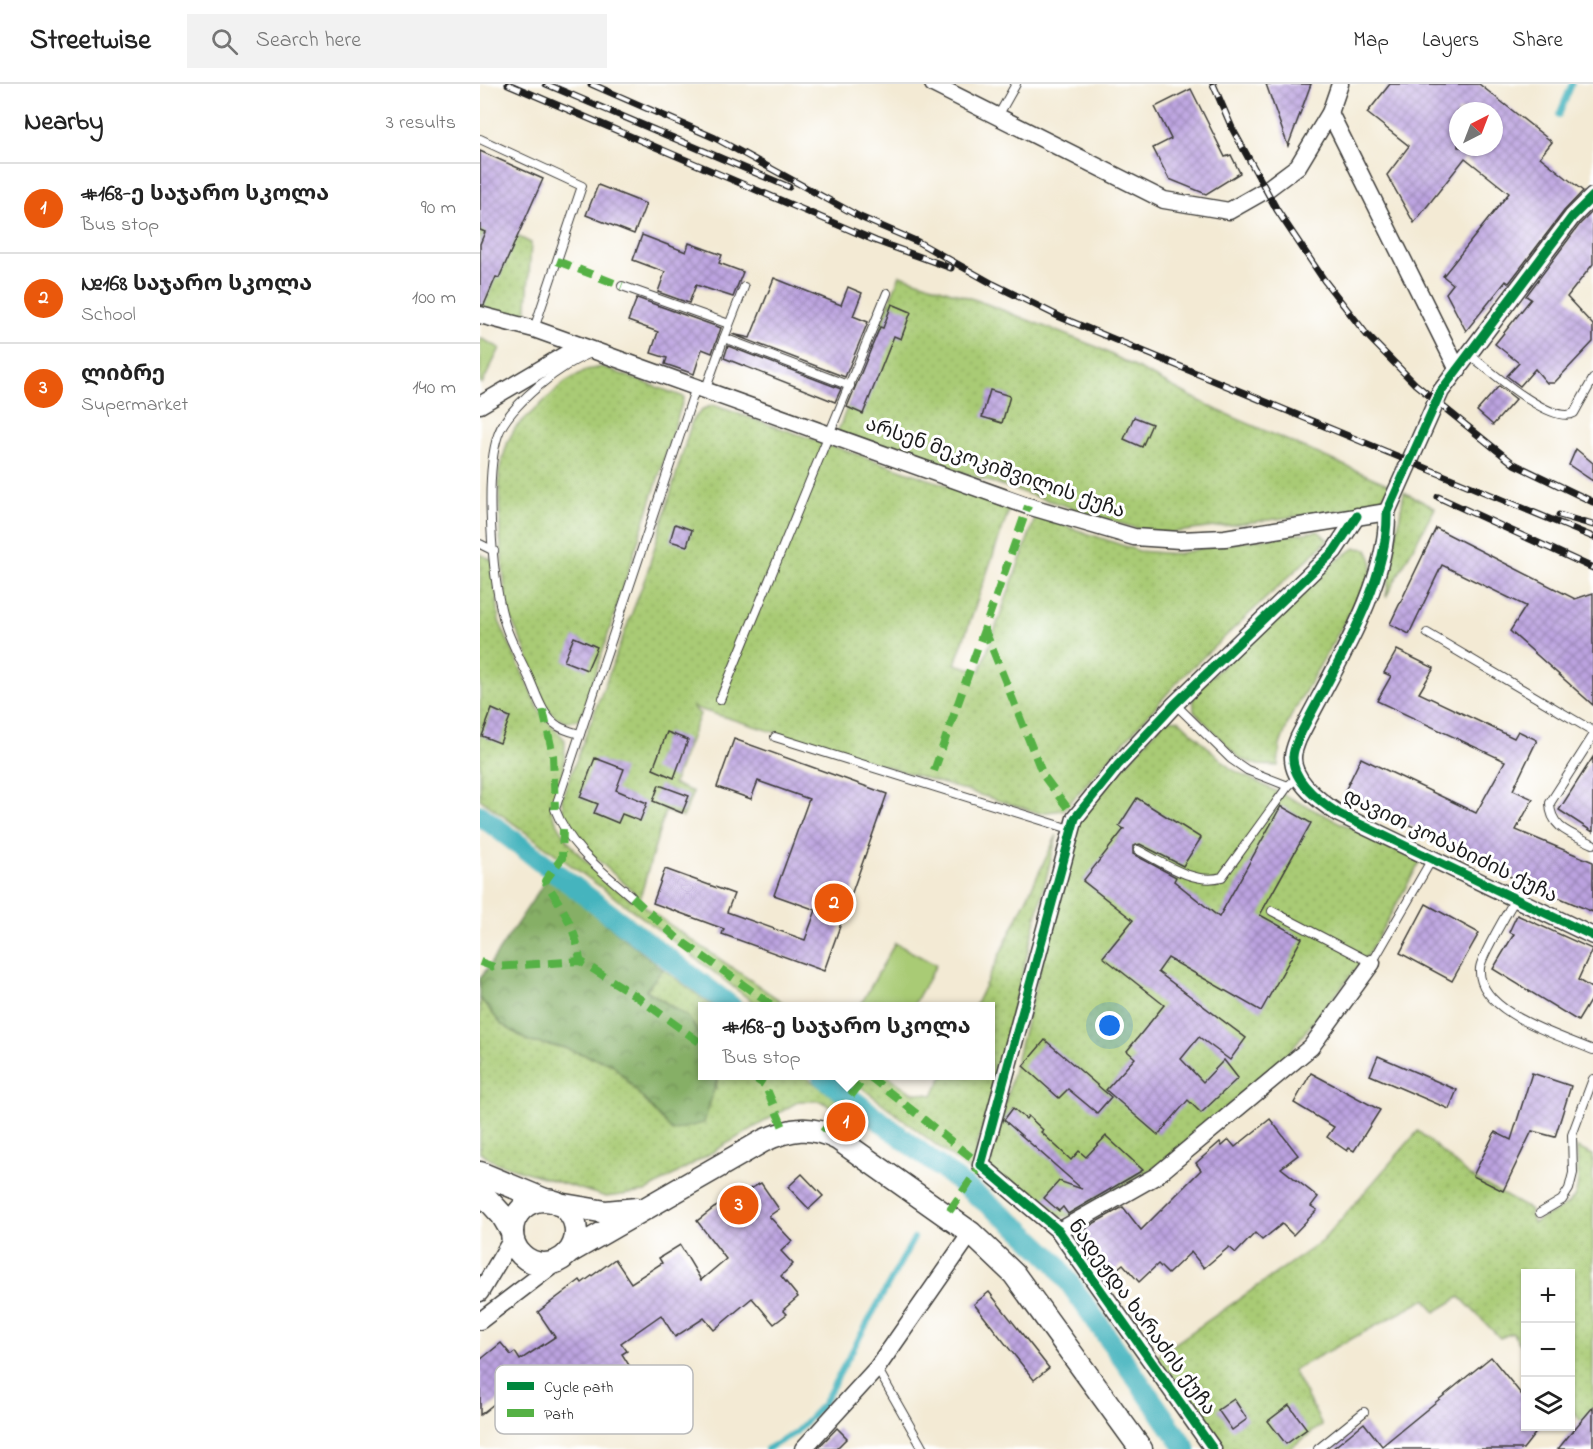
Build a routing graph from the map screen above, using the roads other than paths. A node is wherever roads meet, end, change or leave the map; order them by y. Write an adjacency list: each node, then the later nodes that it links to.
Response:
1 (933, 84): 5 (street)
2 (1016, 84): 5 (lane)
3 (1340, 84): 4 (street)
4 (1330, 113): 5 (street); 17 (street)
5 (998, 116)
6 (480, 139): 13 (lane)
7 (1593, 196): 16 (street)
8 (622, 286): 12 (lane)
9 (744, 287): 12 (lane)
10 (887, 293): 19 (lane)
11 (480, 315): 13 (street, არსენ მეკოკიშვილის ქუჩა)
12 (729, 324): 14 (lane)
13 (534, 329): 15 (street, არსენ მეკოკიშვილის ქუჩა)
14 (724, 338): 19 (lane); 20 (lane)
15 (588, 349): 20 (street, არსენ მეკოკიშვილის ქუჩა); 21 (street); 26 (lane)
16 (1470, 355): 17 (street); 18 (lane)
17 (1458, 370): 23 (street)
18 (1593, 379)
19 (850, 386): 22 (lane)
20 (700, 389): 22 (street, არსენ მეკოკიშვილის ქუჩა); 31 (lane)
21 (480, 405)
22 (830, 435): 24 (street, არსენ მეკოკიშვილის ქუჩა); 28 (lane)
23 (1387, 512): 24 (street, არსენ მეკოკიშვილის ქუჩა); 34 (street, დავით კობახიძის ქუჩა)
24 (1357, 516): 29 (street)
25 (480, 544): 26 (lane)
26 (494, 551): 31 (lane)
27 (1427, 633): 30 (lane)
28 (720, 700)
29 (1175, 704): 34 (lane); 35 (street)
30 (1593, 731)
31 (580, 734): 39 (lane)
32 (1593, 736): 36 (lane)
33 (775, 737): 35 (lane)
34 (1293, 781): 37 (lane); 38 (street, დავით კობახიძის ქუჩა)
35 (1070, 829): 51 (street, ნადეჟდა ხარაძის ქუჩა)
36 (1593, 844)
37 (1138, 850)
38 (1432, 859): 40 (street, დავით კობახიძის ქუჩა); 43 (lane)
39 (632, 897)
40 (1515, 899): 42 (street, დავით კობახიძის ქუჩა); 44 (lane)
41 (1272, 911): 43 (lane)
42 (1593, 936)
43 (1372, 963): 51 (street)
44 (1593, 1050)
45 (1593, 1079): 50 (lane)
46 (480, 1173): 48 (street)
47 (480, 1191): 53 (street)
48 (552, 1202): 49 (street); 53 (street); 54 (street)
49 (650, 1204): 52 (street); 54 (street)
50 (1540, 1213)
51 (1059, 1231): 62 (street, ნადეჟდა ხარაძის ქუჩა)
52 (971, 1233): 57 (street); 61 (street)
53 (512, 1234): 54 (street); 55 (street)
54 (564, 1257): 56 (street)
55 (480, 1293)
56 (480, 1321)
57 (877, 1368): 59 (street); 60 (lane)
58 (1364, 1412): 63 (lane)
59 (802, 1449)
60 (923, 1449)
61 (1141, 1449)
62 (1213, 1449)
63 (1318, 1449)

